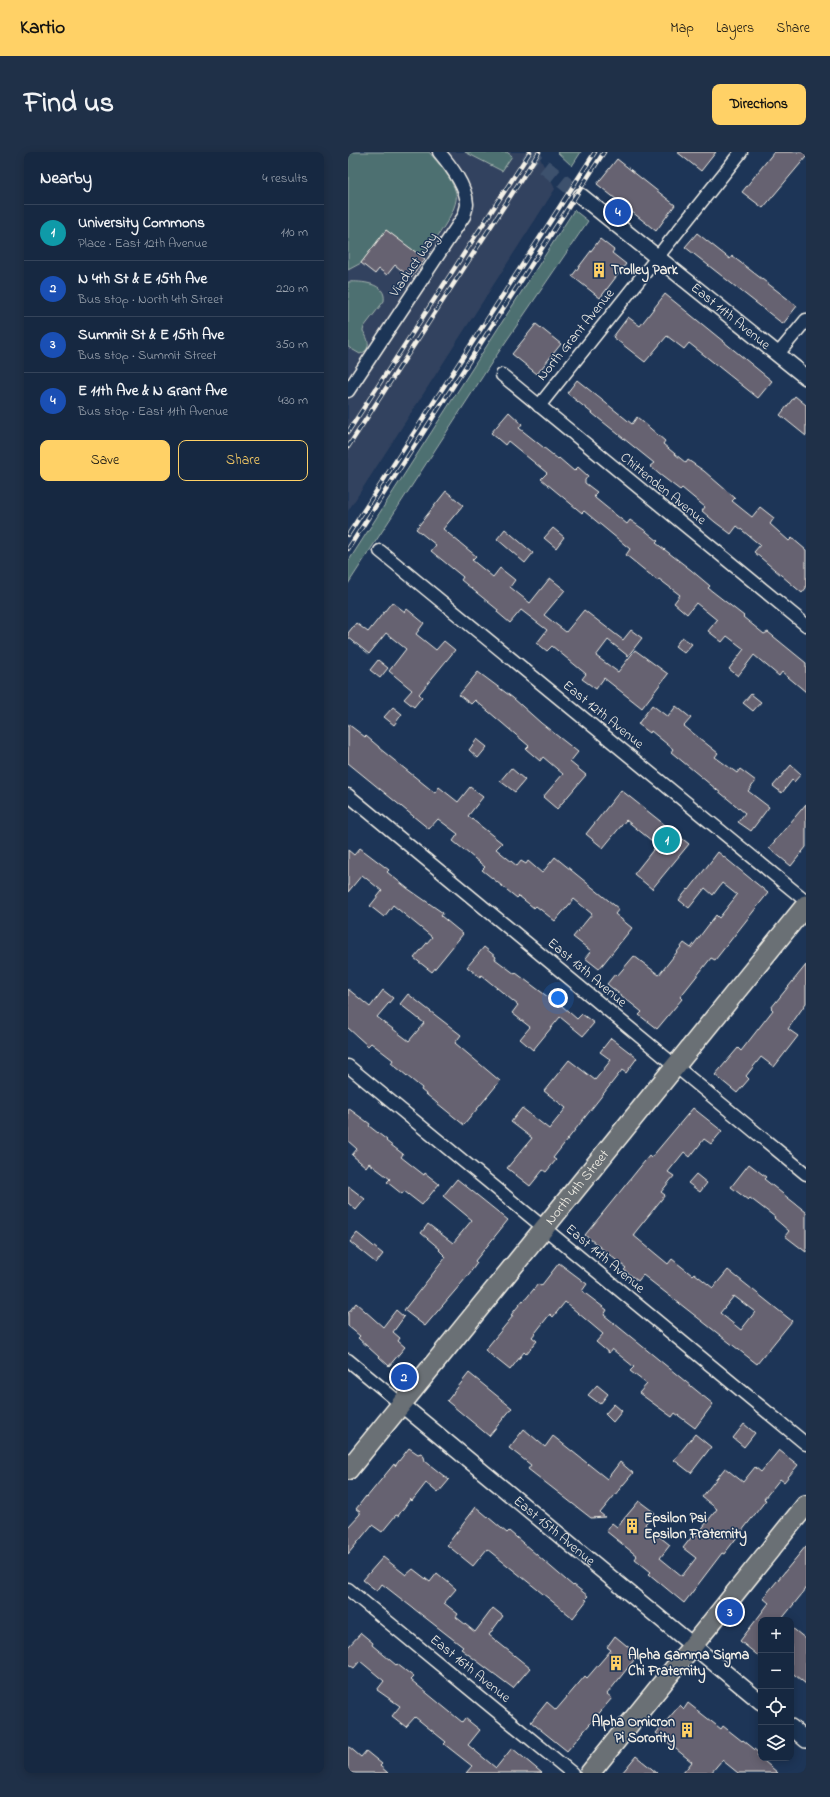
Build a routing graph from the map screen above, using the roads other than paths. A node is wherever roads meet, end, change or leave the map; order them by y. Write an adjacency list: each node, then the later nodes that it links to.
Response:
1 (438, 152): 9 (street, Viaduct Way)
2 (741, 152): 4 (street, North Grant Avenue)
3 (581, 196): 4 (street, East 11th Avenue)
4 (657, 257): 6 (street, East 11th Avenue); 10 (street, North Grant Avenue)
5 (806, 320): 6 (street)
6 (778, 354): 8 (street, East 11th Avenue)
7 (502, 375): 10 (street, Chittenden Avenue)
8 (806, 376)
9 (348, 390)
10 (539, 406): 12 (street, Chittenden Avenue)
11 (380, 551): 14 (street, East 12th Avenue)
12 (806, 625)
13 (348, 795): 17 (street, East 13th Avenue)
14 (806, 901)
15 (806, 904): 17 (main road, North 4th Street)
16 (348, 1066): 19 (street, East 14th Avenue)
17 (675, 1066): 18 (street, East 13th Avenue); 19 (main road, North 4th Street)
18 (806, 1174)
19 (544, 1228): 21 (main road, North 4th Street); 22 (street, East 14th Avenue)
20 (348, 1360): 21 (street, East 15th Avenue)
21 (401, 1404): 23 (main road, North 4th Street); 26 (street, East 15th Avenue)
22 (806, 1444)
23 (348, 1470)
24 (806, 1505): 26 (main road)
25 (348, 1589): 30 (street, East 16th Avenue)
26 (692, 1645): 27 (street, East 15th Avenue); 31 (main road)
27 (758, 1700)
28 (794, 1730): 29 (street)
29 (806, 1740)
30 (572, 1773)
31 (590, 1773)

